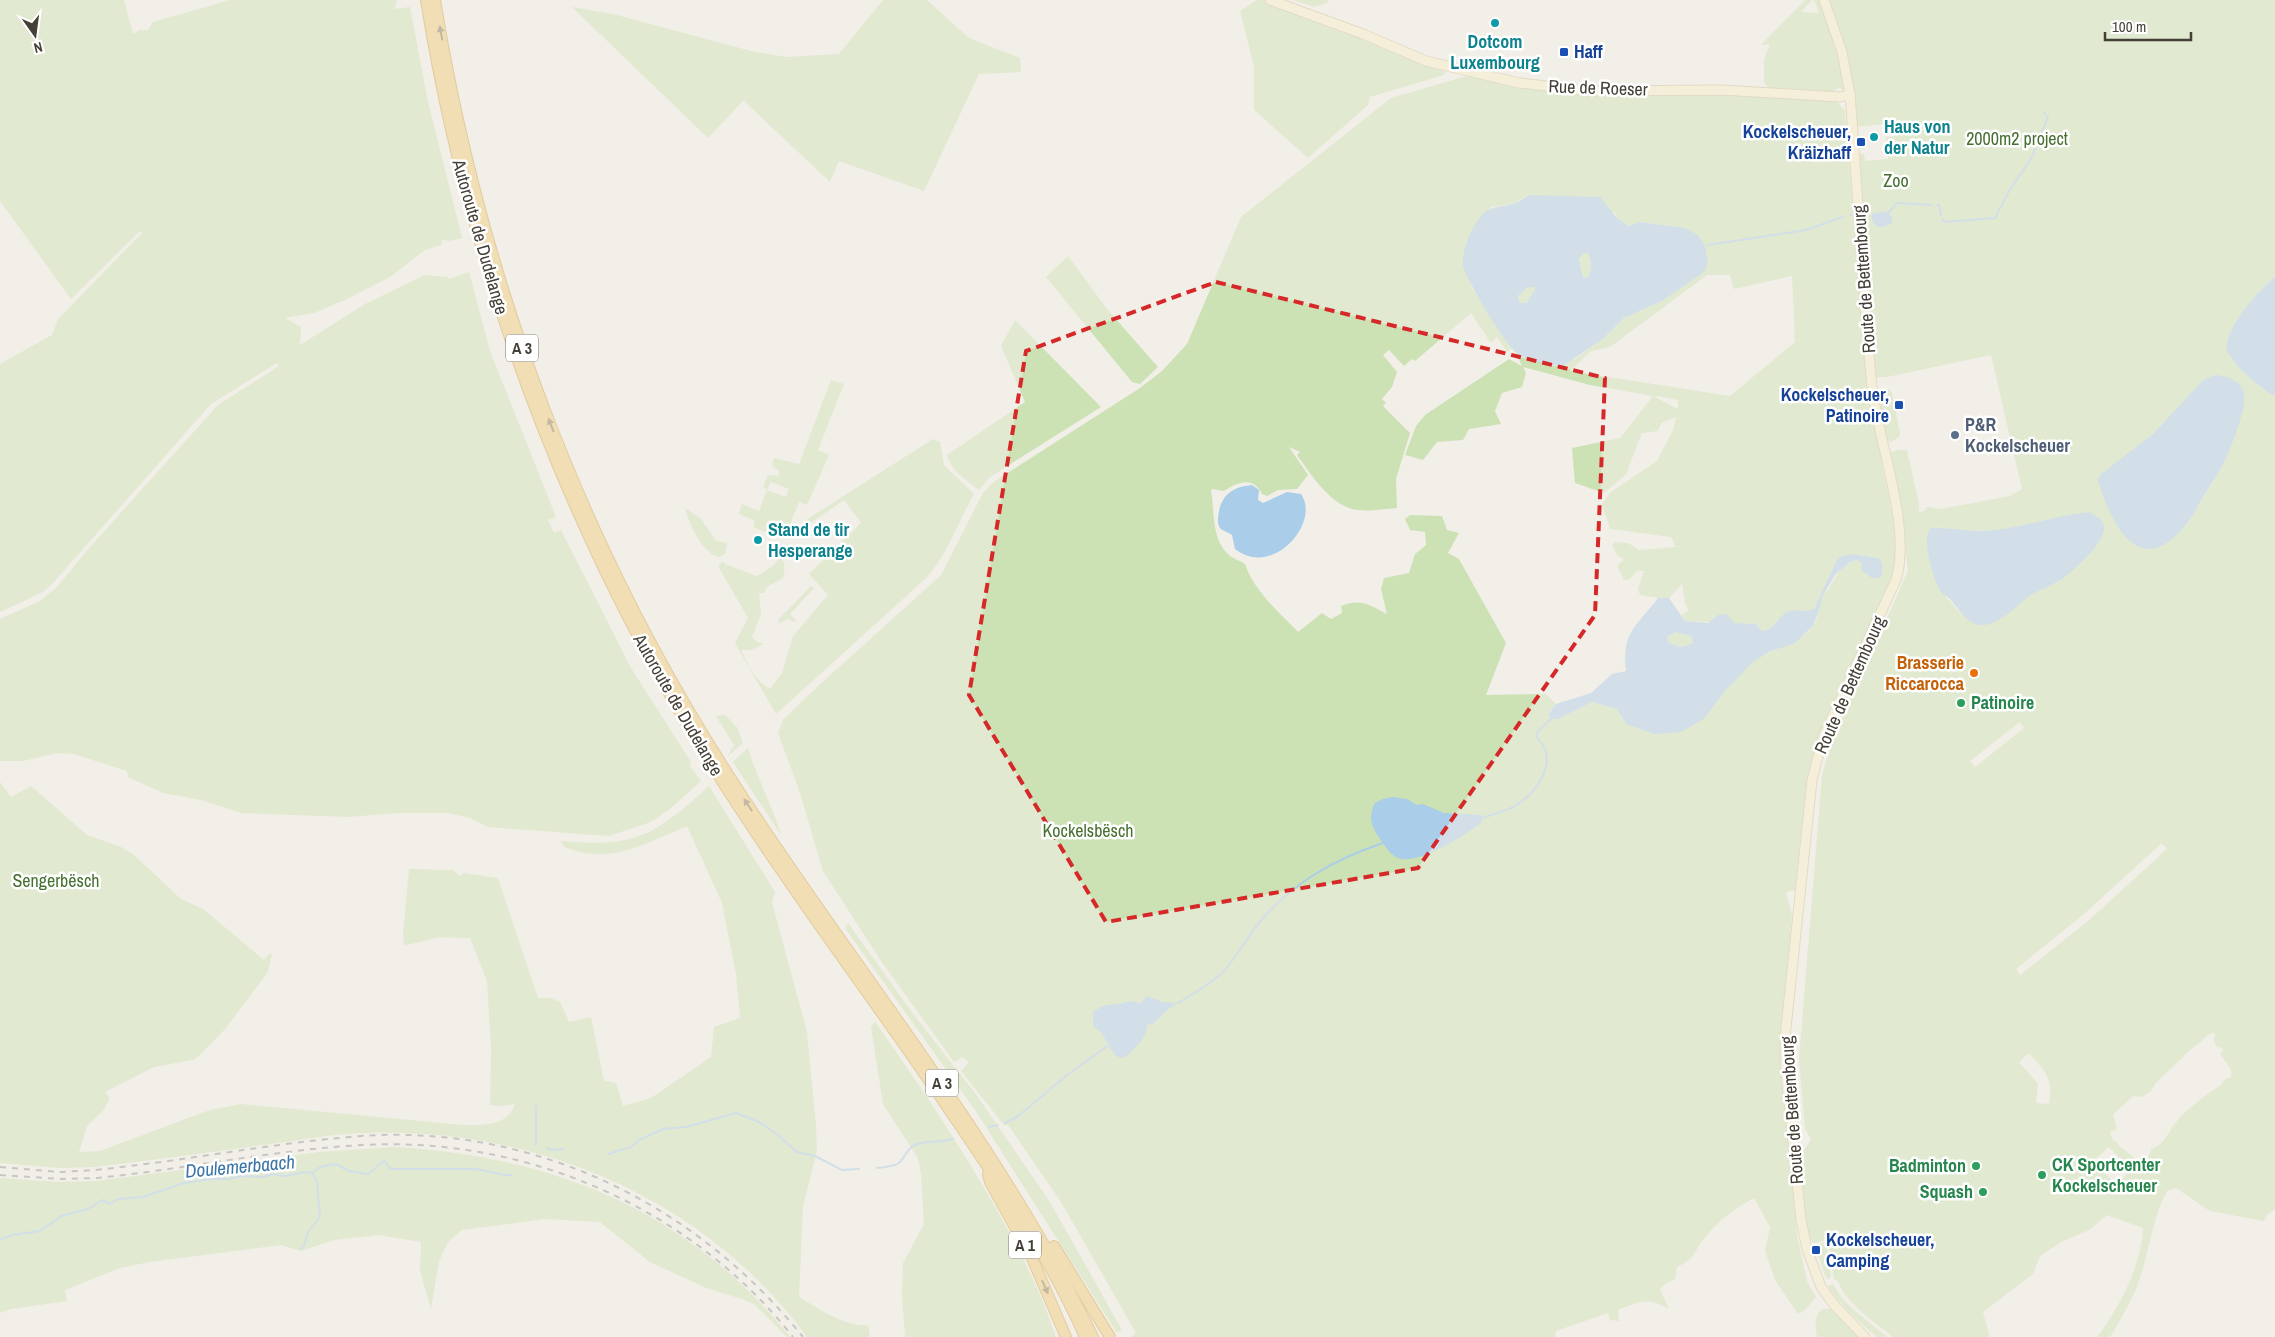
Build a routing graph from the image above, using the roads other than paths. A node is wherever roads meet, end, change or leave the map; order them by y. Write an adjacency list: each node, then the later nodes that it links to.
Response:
1 (426, 0): 6 (highway, Autoroute de Dudelange / A 3)
2 (435, 0): 7 (highway, Autoroute de Dudelange / A 3, one-way to 2)
3 (1270, 0): 5 (main road, Rue de Roeser)
4 (1824, 0): 5 (main road, Route de Bettembourg)
5 (1850, 95): 9 (main road, Route de Bettembourg)
6 (986, 1164): 10 (highway, A 1, one-way to 10); 11 (highway, Autoroute de Dudelange / A 3)
7 (1035, 1227): 8 (highway, Autoroute de Dudelange / A 3); 14 (highway, A 3)
8 (1070, 1289): 12 (highway, Autoroute de Dudelange / A 3); 13 (highway, A 3)
9 (1852, 1324): 15 (main road, Route de Bettembourg); 16 (main road, Route de Bettembourg)
10 (1066, 1337)
11 (1085, 1337)
12 (1093, 1337)
13 (1097, 1337)
14 (1110, 1337)
15 (1865, 1337)
16 (1873, 1337)

